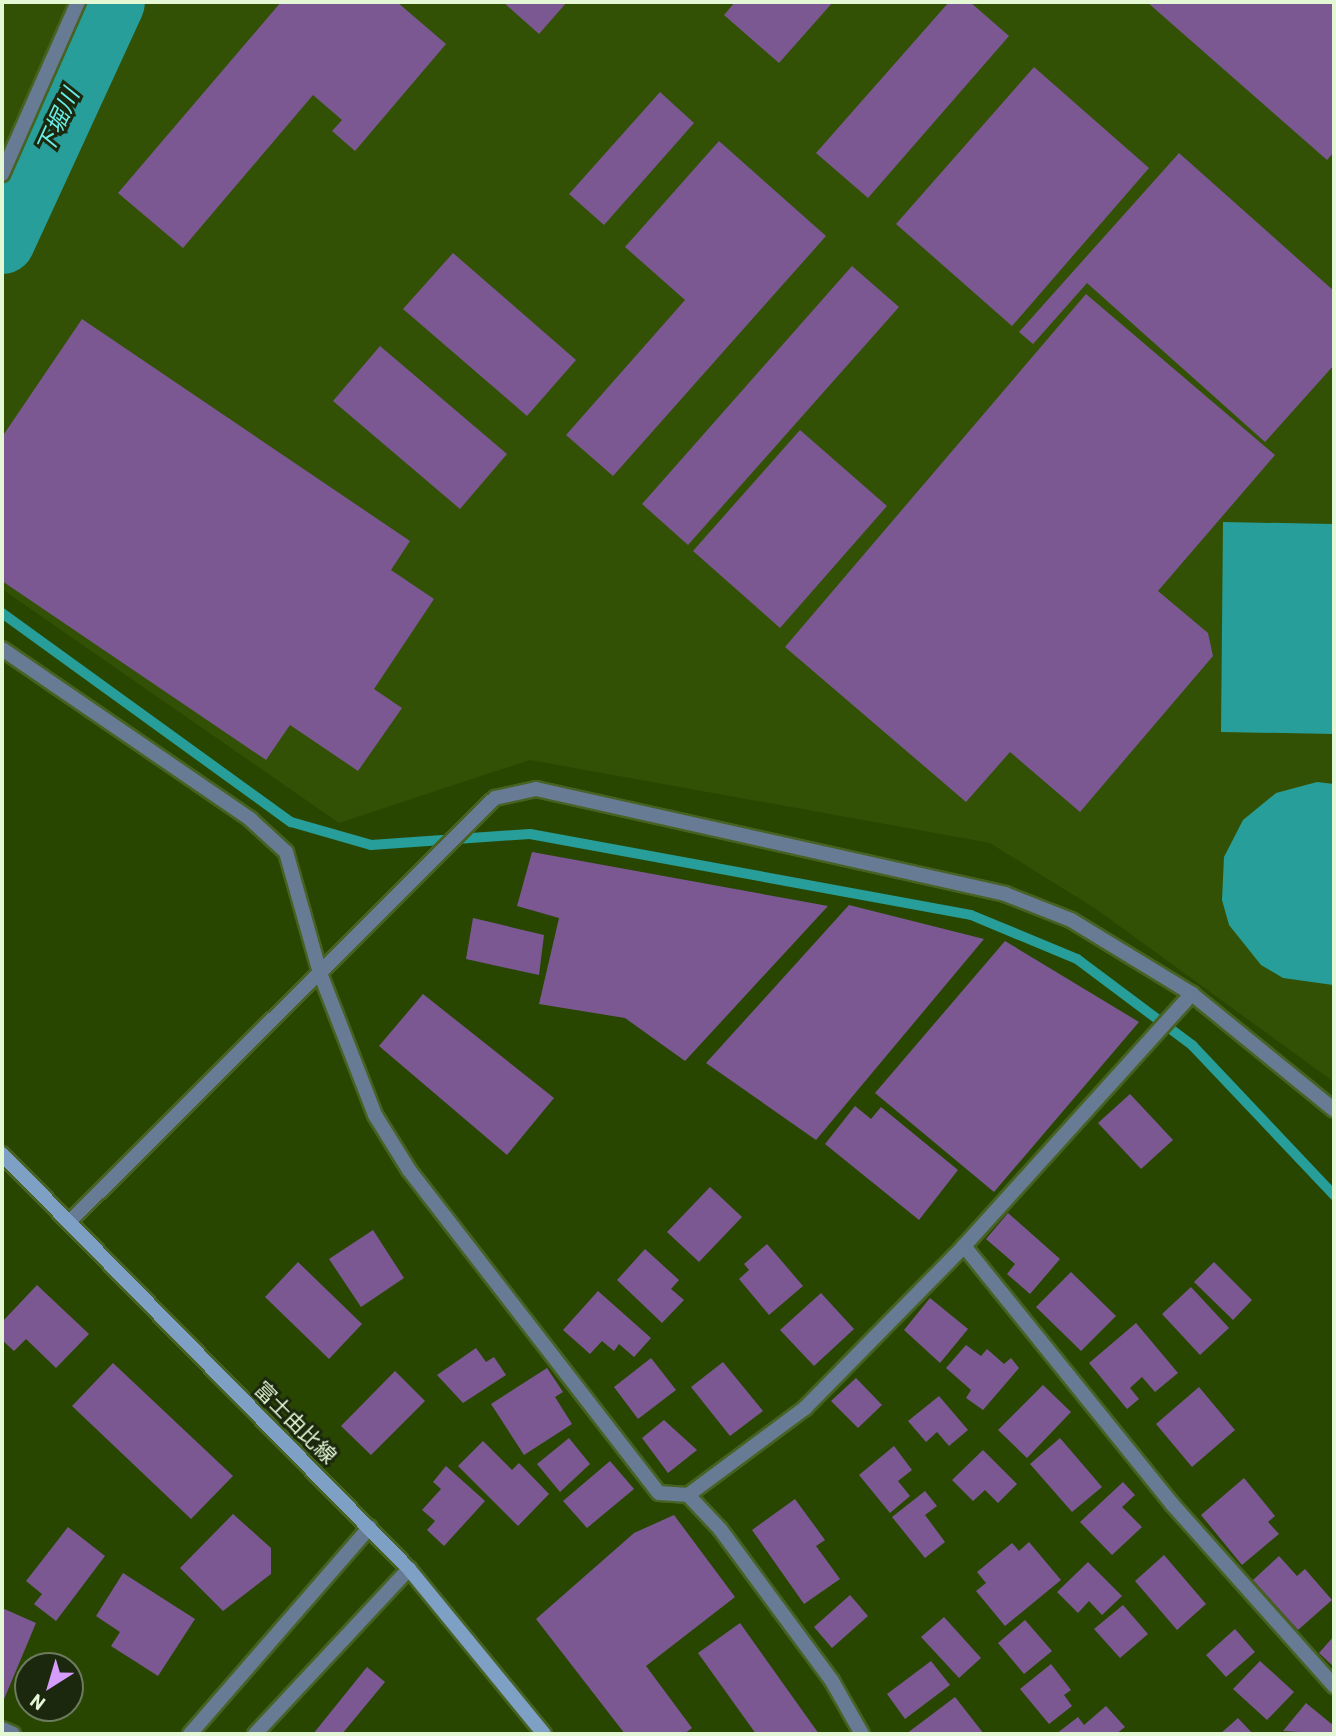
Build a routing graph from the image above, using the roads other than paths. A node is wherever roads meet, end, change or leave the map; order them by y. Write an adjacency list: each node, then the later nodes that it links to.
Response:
1 (78, 2): 2 (street)
2 (2, 174)
3 (2, 649): 4 (street)
4 (320, 973): 5 (street); 8 (street); 10 (street)
5 (1192, 994): 6 (street); 9 (street)
6 (1334, 1110)
7 (2, 1154): 8 (main road, 富士由比線)
8 (69, 1222): 11 (main road, 富士由比線)
9 (964, 1246): 10 (street); 13 (street)
10 (688, 1495): 19 (street)
11 (370, 1527): 12 (main road, 富士由比線); 16 (street)
12 (409, 1569): 17 (street); 18 (main road, 富士由比線)
13 (1334, 1686)
14 (2, 1729): 15 (street)
15 (13, 1734)
16 (190, 1734)
17 (255, 1734)
18 (544, 1734)
19 (862, 1734)

